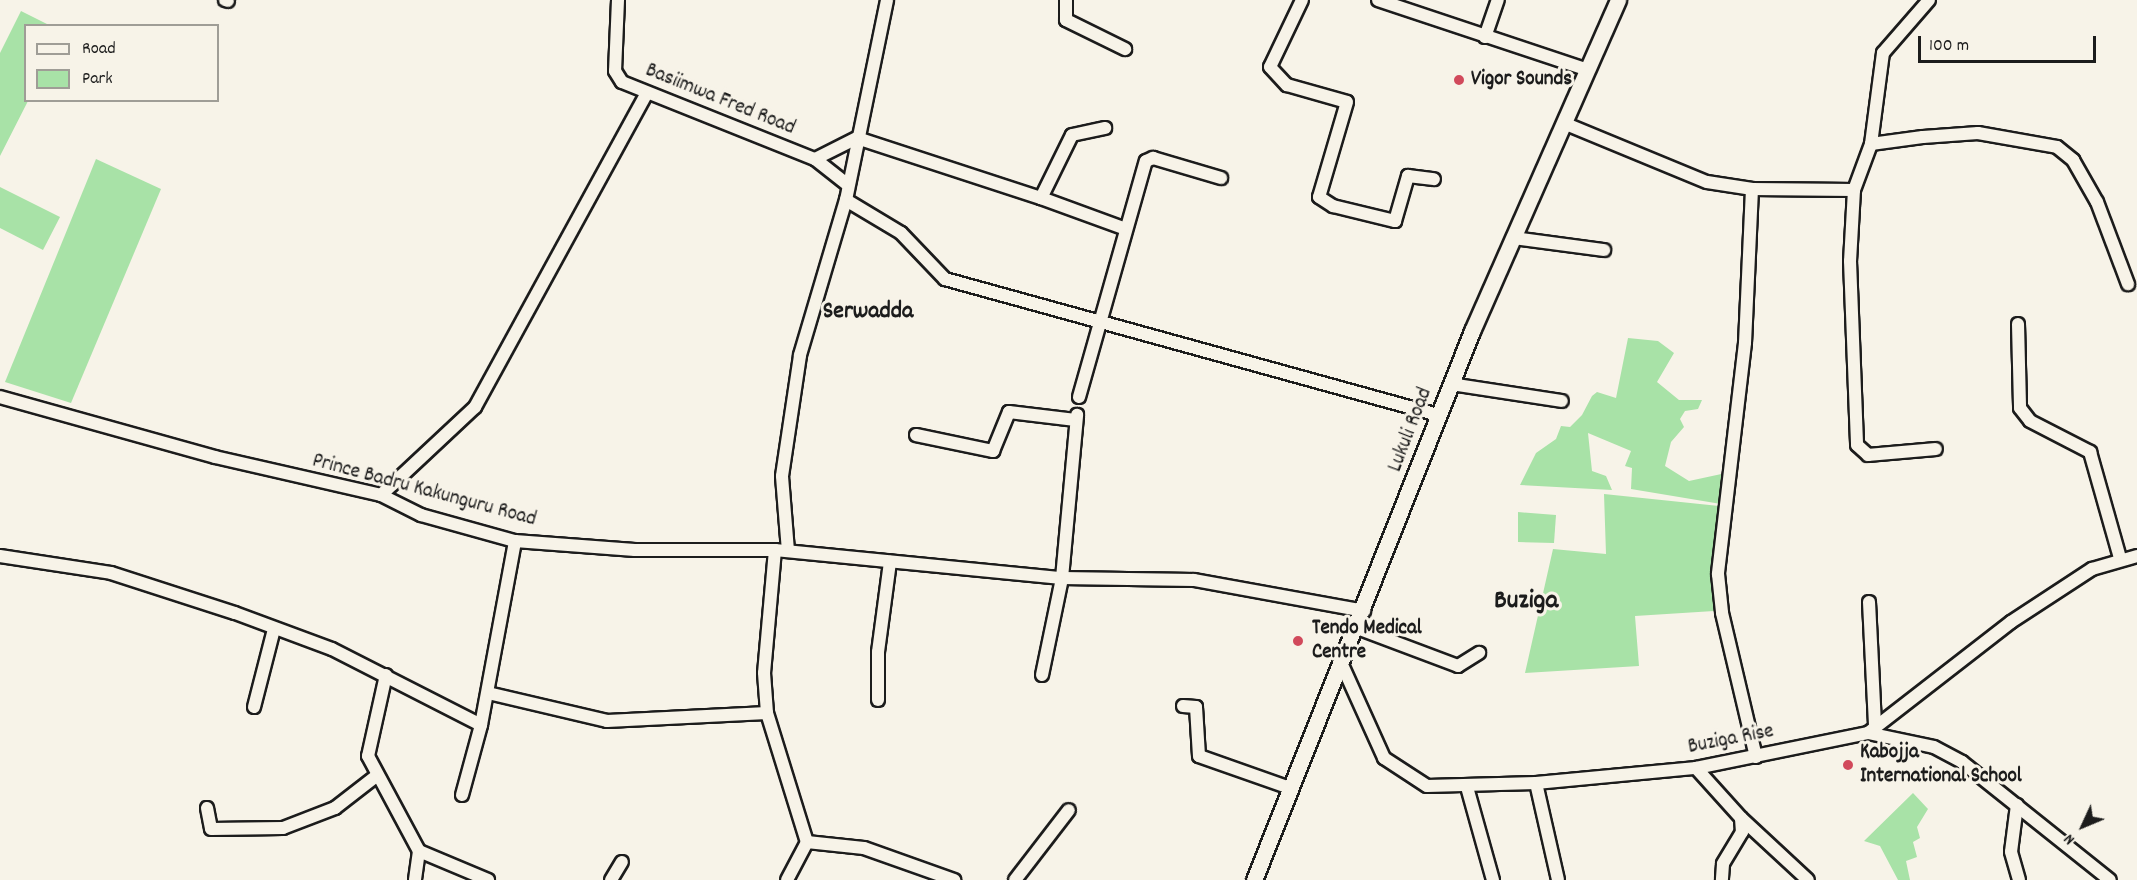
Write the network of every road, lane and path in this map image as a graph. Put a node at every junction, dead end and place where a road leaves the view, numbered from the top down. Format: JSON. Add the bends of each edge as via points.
{"nodes":[{"id":1,"x":618,"y":0,"type":"edge"},
{"id":2,"x":887,"y":0,"type":"edge"},
{"id":3,"x":1066,"y":0,"type":"edge"},
{"id":4,"x":1302,"y":0,"type":"edge"},
{"id":5,"x":1378,"y":0,"type":"edge"},
{"id":6,"x":1498,"y":0,"type":"edge"},
{"id":7,"x":1618,"y":0,"type":"edge"},
{"id":8,"x":1929,"y":0,"type":"edge"},
{"id":9,"x":1485,"y":37,"type":"junction"},
{"id":10,"x":1125,"y":49,"type":"dead end"},
{"id":11,"x":1589,"y":70,"type":"junction"},
{"id":12,"x":645,"y":95,"type":"junction"},
{"id":13,"x":1566,"y":124,"type":"junction"},
{"id":14,"x":1105,"y":128,"type":"dead end"},
{"id":15,"x":857,"y":138,"type":"junction"},
{"id":16,"x":1871,"y":144,"type":"junction"},
{"id":17,"x":815,"y":159,"type":"junction"},
{"id":18,"x":1221,"y":178,"type":"dead end"},
{"id":19,"x":1434,"y":179,"type":"dead end"},
{"id":20,"x":848,"y":185,"type":"junction"},
{"id":21,"x":1752,"y":189,"type":"junction"},
{"id":22,"x":1854,"y":190,"type":"junction"},
{"id":23,"x":1041,"y":198,"type":"junction"},
{"id":24,"x":846,"y":200,"type":"junction"},
{"id":25,"x":1126,"y":229,"type":"junction"},
{"id":26,"x":1514,"y":238,"type":"junction"},
{"id":27,"x":1604,"y":250,"type":"dead end"},
{"id":28,"x":2128,"y":284,"type":"dead end"},
{"id":29,"x":1100,"y":321,"type":"junction"},
{"id":30,"x":2018,"y":324,"type":"dead end"},
{"id":31,"x":1451,"y":384,"type":"junction"},
{"id":32,"x":0,"y":397,"type":"edge"},
{"id":33,"x":1079,"y":397,"type":"dead end"},
{"id":34,"x":1562,"y":402,"type":"dead end"},
{"id":35,"x":1438,"y":415,"type":"junction"},
{"id":36,"x":916,"y":435,"type":"dead end"},
{"id":37,"x":1936,"y":449,"type":"dead end"},
{"id":38,"x":381,"y":495,"type":"junction"},
{"id":39,"x":515,"y":541,"type":"junction"},
{"id":40,"x":775,"y":550,"type":"junction"},
{"id":41,"x":788,"y":551,"type":"junction"},
{"id":42,"x":0,"y":556,"type":"edge"},
{"id":43,"x":2137,"y":556,"type":"edge"},
{"id":44,"x":2120,"y":558,"type":"junction"},
{"id":45,"x":891,"y":562,"type":"junction"},
{"id":46,"x":1062,"y":578,"type":"junction"},
{"id":47,"x":1869,"y":602,"type":"dead end"},
{"id":48,"x":1364,"y":612,"type":"junction"},
{"id":49,"x":1357,"y":628,"type":"junction"},
{"id":50,"x":274,"y":629,"type":"junction"},
{"id":51,"x":1479,"y":652,"type":"dead end"},
{"id":52,"x":1343,"y":667,"type":"junction"},
{"id":53,"x":386,"y":675,"type":"junction"},
{"id":54,"x":1042,"y":675,"type":"dead end"},
{"id":55,"x":488,"y":693,"type":"junction"},
{"id":56,"x":878,"y":700,"type":"dead end"},
{"id":57,"x":1183,"y":706,"type":"dead end"},
{"id":58,"x":254,"y":707,"type":"dead end"},
{"id":59,"x":767,"y":713,"type":"junction"},
{"id":60,"x":482,"y":724,"type":"junction"},
{"id":61,"x":1871,"y":730,"type":"junction"},
{"id":62,"x":1756,"y":757,"type":"junction"},
{"id":63,"x":1696,"y":768,"type":"junction"},
{"id":64,"x":375,"y":777,"type":"junction"},
{"id":65,"x":1536,"y":783,"type":"junction"},
{"id":66,"x":1467,"y":787,"type":"junction"},
{"id":67,"x":1290,"y":788,"type":"junction"},
{"id":68,"x":462,"y":795,"type":"dead end"},
{"id":69,"x":2017,"y":805,"type":"junction"},
{"id":70,"x":207,"y":808,"type":"dead end"},
{"id":71,"x":1069,"y":810,"type":"dead end"},
{"id":72,"x":1741,"y":818,"type":"junction"},
{"id":73,"x":807,"y":842,"type":"junction"},
{"id":74,"x":419,"y":851,"type":"junction"},
{"id":75,"x":622,"y":862,"type":"dead end"},
{"id":76,"x":415,"y":880,"type":"edge"},
{"id":77,"x":488,"y":880,"type":"edge"},
{"id":78,"x":611,"y":880,"type":"edge"},
{"id":79,"x":786,"y":880,"type":"edge"},
{"id":80,"x":954,"y":880,"type":"edge"},
{"id":81,"x":1015,"y":880,"type":"edge"},
{"id":82,"x":1254,"y":880,"type":"edge"},
{"id":83,"x":1493,"y":880,"type":"edge"},
{"id":84,"x":1558,"y":880,"type":"edge"},
{"id":85,"x":1722,"y":880,"type":"edge"},
{"id":86,"x":1808,"y":880,"type":"edge"},
{"id":87,"x":2019,"y":880,"type":"edge"},
{"id":88,"x":2110,"y":880,"type":"edge"}],
"edges":[{"from":1,"to":12,"type":"street","name":"Basiimwa Fred Road","via":[[615,71],[622,82]]},
{"from":2,"to":15,"type":"street"},
{"from":3,"to":10,"type":"street","via":[[1066,20]]},
{"from":4,"to":19,"type":"street","via":[[1270,67],[1287,85],[1347,102],[1319,197],[1333,206],[1395,221],[1408,176]]},
{"from":5,"to":9,"type":"street"},
{"from":6,"to":9,"type":"street"},
{"from":7,"to":11,"type":"street","name":"Lukuli Road"},
{"from":8,"to":16,"type":"street","via":[[1883,53]]},
{"from":9,"to":11,"type":"street"},
{"from":11,"to":13,"type":"street","name":"Lukuli Road"},
{"from":12,"to":17,"type":"street","name":"Basiimwa Fred Road"},
{"from":12,"to":38,"type":"street","via":[[475,407]]},
{"from":13,"to":21,"type":"street","via":[[1707,182]]},
{"from":13,"to":26,"type":"street","name":"Lukuli Road"},
{"from":14,"to":23,"type":"street","via":[[1072,135]]},
{"from":15,"to":17,"type":"street","name":"Basiimwa Fred Road"},
{"from":15,"to":20,"type":"street"},
{"from":15,"to":23,"type":"street"},
{"from":16,"to":22,"type":"street"},
{"from":16,"to":28,"type":"street","via":[[1978,134],[2062,150],[2097,202]]},
{"from":17,"to":20,"type":"street","name":"Basiimwa Fred Road"},
{"from":18,"to":25,"type":"street","via":[[1151,158]]},
{"from":20,"to":24,"type":"street"},
{"from":21,"to":22,"type":"street"},
{"from":21,"to":62,"type":"street","via":[[1745,343],[1718,585]]},
{"from":22,"to":37,"type":"street","via":[[1851,293],[1857,445],[1868,455]]},
{"from":23,"to":25,"type":"street"},
{"from":24,"to":29,"type":"street","via":[[901,233],[945,279]]},
{"from":24,"to":41,"type":"street","via":[[800,355],[786,438],[782,476]]},
{"from":25,"to":29,"type":"street"},
{"from":26,"to":27,"type":"street"},
{"from":26,"to":31,"type":"street","name":"Lukuli Road"},
{"from":29,"to":33,"type":"street"},
{"from":29,"to":35,"type":"street"},
{"from":30,"to":44,"type":"street","via":[[2020,408],[2030,422],[2090,452]]},
{"from":31,"to":34,"type":"street"},
{"from":31,"to":35,"type":"street","name":"Lukuli Road"},
{"from":32,"to":38,"type":"street","name":"Prince Badru Kakunguru Road","via":[[215,457]]},
{"from":35,"to":48,"type":"street","name":"Lukuli Road"},
{"from":36,"to":46,"type":"street","via":[[993,451],[1009,412],[1077,418]]},
{"from":38,"to":39,"type":"street","name":"Prince Badru Kakunguru Road","via":[[421,515]]},
{"from":39,"to":40,"type":"street","name":"Prince Badru Kakunguru Road","via":[[635,550]]},
{"from":39,"to":55,"type":"street"},
{"from":40,"to":41,"type":"street","name":"Prince Badru Kakunguru Road"},
{"from":40,"to":59,"type":"street","via":[[764,673]]},
{"from":41,"to":45,"type":"street","name":"Prince Badru Kakunguru Road"},
{"from":42,"to":50,"type":"street","via":[[111,573]]},
{"from":43,"to":44,"type":"street","name":"Buziga Rise"},
{"from":44,"to":61,"type":"street","name":"Buziga Rise","via":[[2092,569],[2012,622]]},
{"from":45,"to":46,"type":"street","name":"Prince Badru Kakunguru Road"},
{"from":45,"to":56,"type":"street","via":[[878,652]]},
{"from":46,"to":48,"type":"street","name":"Prince Badru Kakunguru Road","via":[[1194,580]]},
{"from":46,"to":54,"type":"street"},
{"from":47,"to":61,"type":"street"},
{"from":48,"to":49,"type":"street","name":"Lukuli Road"},
{"from":49,"to":51,"type":"street","via":[[1458,666]]},
{"from":49,"to":52,"type":"street","name":"Lukuli Road"},
{"from":50,"to":53,"type":"street"},
{"from":50,"to":58,"type":"street"},
{"from":52,"to":66,"type":"street","name":"Buziga Rise","via":[[1384,758],[1395,770],[1426,786]]},
{"from":52,"to":67,"type":"street","name":"Lukuli Road"},
{"from":53,"to":60,"type":"street"},
{"from":53,"to":64,"type":"street","via":[[368,756]]},
{"from":55,"to":59,"type":"street","via":[[607,721]]},
{"from":55,"to":60,"type":"street"},
{"from":57,"to":67,"type":"street","via":[[1196,707],[1199,756]]},
{"from":59,"to":73,"type":"street"},
{"from":60,"to":68,"type":"street"},
{"from":61,"to":62,"type":"street","name":"Buziga Rise"},
{"from":61,"to":69,"type":"street","via":[[1934,747]]},
{"from":62,"to":63,"type":"street","name":"Buziga Rise"},
{"from":63,"to":65,"type":"street","name":"Buziga Rise"},
{"from":63,"to":72,"type":"street"},
{"from":64,"to":70,"type":"street","via":[[335,808],[283,828],[211,829]]},
{"from":64,"to":74,"type":"street"},
{"from":65,"to":66,"type":"street","name":"Buziga Rise"},
{"from":65,"to":84,"type":"street"},
{"from":66,"to":83,"type":"street"},
{"from":67,"to":82,"type":"street","name":"Lukuli Road"},
{"from":69,"to":87,"type":"street","via":[[2012,852]]},
{"from":69,"to":88,"type":"street"},
{"from":71,"to":81,"type":"street"},
{"from":72,"to":85,"type":"street","via":[[1743,832],[1723,864]]},
{"from":72,"to":86,"type":"street"},
{"from":73,"to":79,"type":"street"},
{"from":73,"to":80,"type":"street","via":[[864,849]]},
{"from":74,"to":76,"type":"street"},
{"from":74,"to":77,"type":"street"},
{"from":75,"to":78,"type":"street"}]}
